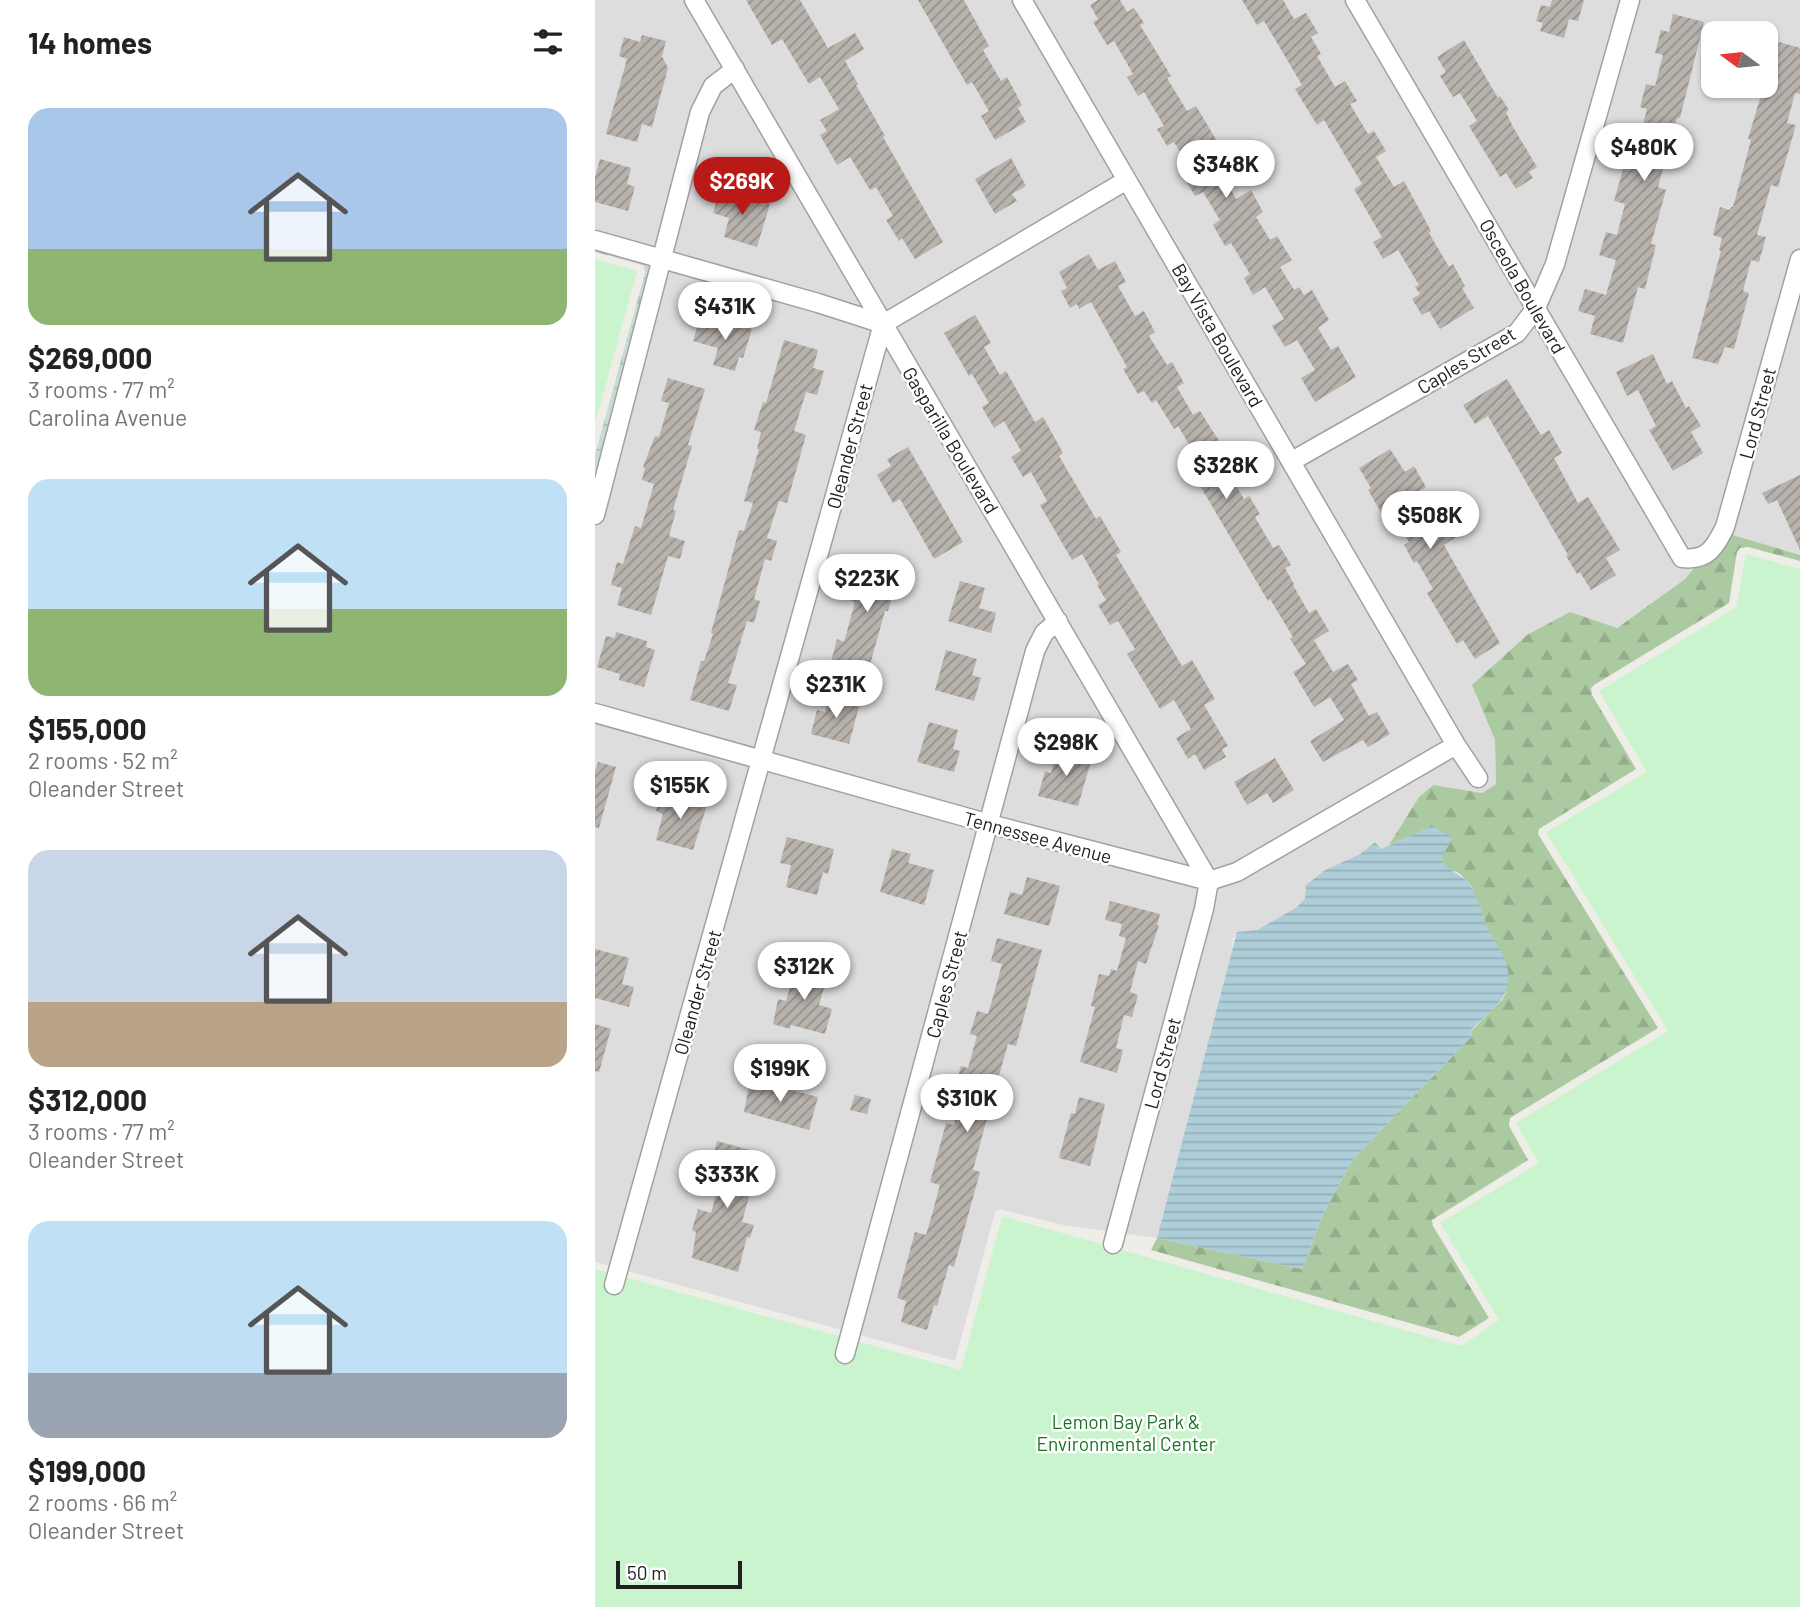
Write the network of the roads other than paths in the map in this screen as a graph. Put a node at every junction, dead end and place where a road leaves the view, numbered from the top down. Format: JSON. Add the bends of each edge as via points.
{"nodes":[{"id":1,"x":694,"y":0,"type":"edge"},
{"id":2,"x":1022,"y":0,"type":"edge"},
{"id":3,"x":1355,"y":0,"type":"edge"},
{"id":4,"x":1630,"y":0,"type":"edge"},
{"id":5,"x":735,"y":69,"type":"junction"},
{"id":6,"x":1126,"y":180,"type":"junction"},
{"id":7,"x":595,"y":240,"type":"edge"},
{"id":8,"x":662,"y":259,"type":"junction"},
{"id":9,"x":1800,"y":259,"type":"edge"},
{"id":10,"x":1536,"y":308,"type":"junction"},
{"id":11,"x":883,"y":324,"type":"junction"},
{"id":12,"x":1292,"y":461,"type":"junction"},
{"id":13,"x":595,"y":515,"type":"edge"},
{"id":14,"x":1699,"y":558,"type":"joint"},
{"id":15,"x":1058,"y":621,"type":"junction"},
{"id":16,"x":595,"y":713,"type":"edge"},
{"id":17,"x":1456,"y":745,"type":"junction"},
{"id":18,"x":762,"y":761,"type":"junction"},
{"id":19,"x":1478,"y":778,"type":"dead end"},
{"id":20,"x":990,"y":824,"type":"junction"},
{"id":21,"x":1209,"y":881,"type":"junction"},
{"id":22,"x":1113,"y":1244,"type":"dead end"},
{"id":23,"x":614,"y":1286,"type":"dead end"},
{"id":24,"x":845,"y":1354,"type":"dead end"}],
"edges":[{"from":1,"to":5,"type":"street","name":"Gasparilla Boulevard"},
{"from":2,"to":6,"type":"street","name":"Bay Vista Boulevard"},
{"from":3,"to":10,"type":"street","name":"Osceola Boulevard"},
{"from":4,"to":10,"type":"street","name":"Caples Street","via":[[1555,264]]},
{"from":5,"to":8,"type":"street","via":[[713,86],[700,112]]},
{"from":5,"to":11,"type":"street","name":"Gasparilla Boulevard"},
{"from":6,"to":11,"type":"street"},
{"from":6,"to":12,"type":"street","name":"Bay Vista Boulevard"},
{"from":7,"to":8,"type":"street"},
{"from":8,"to":11,"type":"street"},
{"from":8,"to":13,"type":"street"},
{"from":9,"to":14,"type":"street","name":"Lord Street","via":[[1725,527],[1711,550]]},
{"from":10,"to":12,"type":"street","name":"Caples Street","via":[[1517,333]]},
{"from":10,"to":14,"type":"street","name":"Osceola Boulevard","via":[[1682,558]]},
{"from":11,"to":15,"type":"street","name":"Gasparilla Boulevard"},
{"from":11,"to":18,"type":"street","name":"Oleander Street"},
{"from":12,"to":17,"type":"street","name":"Bay Vista Boulevard"},
{"from":15,"to":20,"type":"street","name":"Caples Street","via":[[1044,633],[1035,651]]},
{"from":15,"to":21,"type":"street","name":"Gasparilla Boulevard"},
{"from":16,"to":18,"type":"street","name":"Tennessee Avenue"},
{"from":17,"to":19,"type":"street","name":"Bay Vista Boulevard"},
{"from":17,"to":21,"type":"street","via":[[1237,872]]},
{"from":18,"to":20,"type":"street","name":"Tennessee Avenue"},
{"from":18,"to":23,"type":"street","name":"Oleander Street"},
{"from":20,"to":21,"type":"street","name":"Tennessee Avenue"},
{"from":20,"to":24,"type":"street","name":"Caples Street"},
{"from":21,"to":22,"type":"street","name":"Lord Street"}]}
